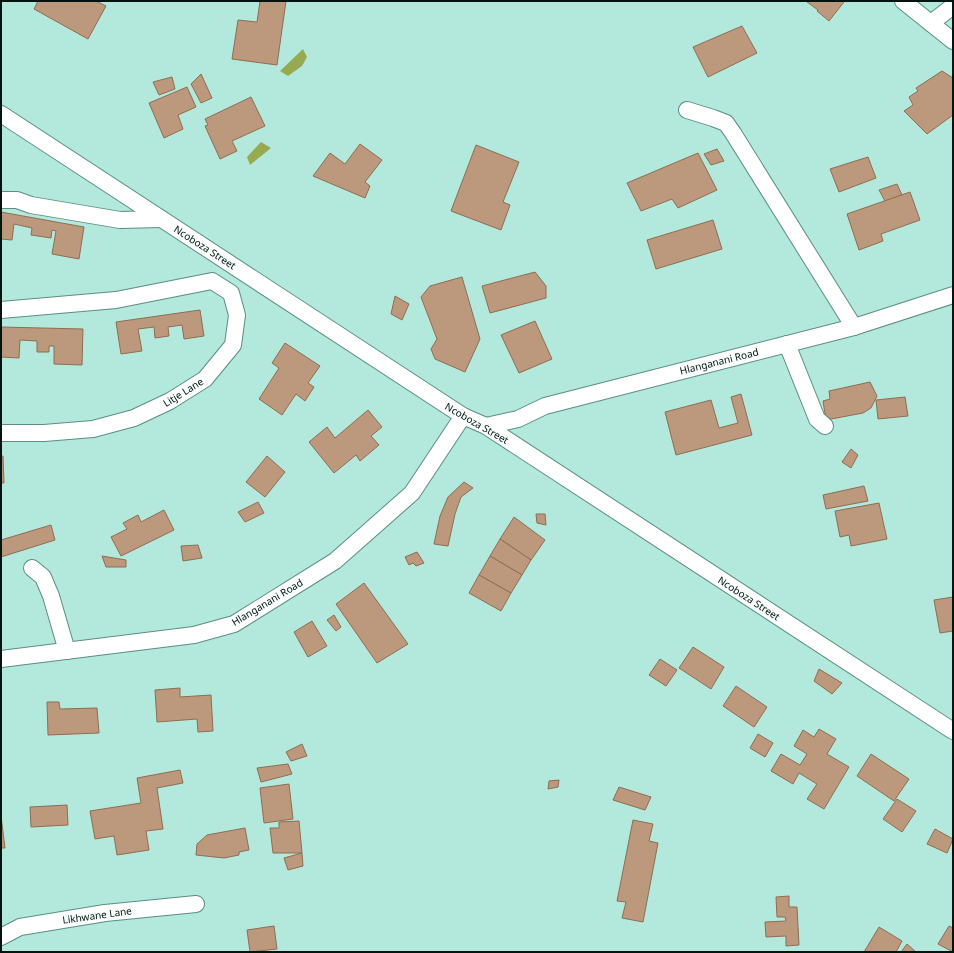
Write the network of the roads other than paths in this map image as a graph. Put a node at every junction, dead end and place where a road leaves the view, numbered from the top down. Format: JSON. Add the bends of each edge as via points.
{"nodes":[{"id":1,"x":904,"y":1,"type":"edge"},
{"id":2,"x":953,"y":6,"type":"edge"},
{"id":3,"x":931,"y":23,"type":"junction"},
{"id":4,"x":953,"y":41,"type":"edge"},
{"id":5,"x":687,"y":110,"type":"dead end"},
{"id":6,"x":1,"y":114,"type":"edge"},
{"id":7,"x":1,"y":200,"type":"edge"},
{"id":8,"x":161,"y":218,"type":"junction"},
{"id":9,"x":953,"y":295,"type":"edge"},
{"id":10,"x":1,"y":310,"type":"edge"},
{"id":11,"x":854,"y":327,"type":"junction"},
{"id":12,"x":787,"y":344,"type":"junction"},
{"id":13,"x":463,"y":416,"type":"junction"},
{"id":14,"x":486,"y":426,"type":"junction"},
{"id":15,"x":825,"y":426,"type":"dead end"},
{"id":16,"x":1,"y":433,"type":"edge"},
{"id":17,"x":32,"y":568,"type":"dead end"},
{"id":18,"x":67,"y":651,"type":"junction"},
{"id":19,"x":1,"y":659,"type":"edge"},
{"id":20,"x":953,"y":730,"type":"edge"},
{"id":21,"x":196,"y":904,"type":"dead end"},
{"id":22,"x":1,"y":937,"type":"edge"}],
"edges":[{"from":1,"to":3,"type":"street"},
{"from":2,"to":3,"type":"street"},
{"from":3,"to":4,"type":"street"},
{"from":5,"to":11,"type":"street","via":[[726,123]]},
{"from":6,"to":8,"type":"street","name":"Ncoboza Street"},
{"from":7,"to":8,"type":"street","via":[[17,200],[31,205],[120,220]]},
{"from":8,"to":13,"type":"street","name":"Ncoboza Street"},
{"from":9,"to":11,"type":"street","name":"Hlanganani Road"},
{"from":10,"to":16,"type":"street","name":"Litje Lane","via":[[116,300],[212,281],[232,293],[237,315],[233,345],[205,379],[170,401],[134,418],[93,429]]},
{"from":11,"to":12,"type":"street","name":"Hlanganani Road"},
{"from":12,"to":14,"type":"street","name":"Hlanganani Road","via":[[545,406],[518,419]]},
{"from":12,"to":15,"type":"street","via":[[817,419]]},
{"from":13,"to":14,"type":"street","name":"Ncoboza Street"},
{"from":13,"to":18,"type":"street","name":"Hlanganani Road","via":[[412,493],[335,561],[234,624],[194,635]]},
{"from":14,"to":20,"type":"street","name":"Ncoboza Street"},
{"from":17,"to":18,"type":"street","via":[[43,577]]},
{"from":18,"to":19,"type":"street","name":"Hlanganani Road"},
{"from":21,"to":22,"type":"street","name":"Likhwane Lane","via":[[105,913],[20,927]]}]}
